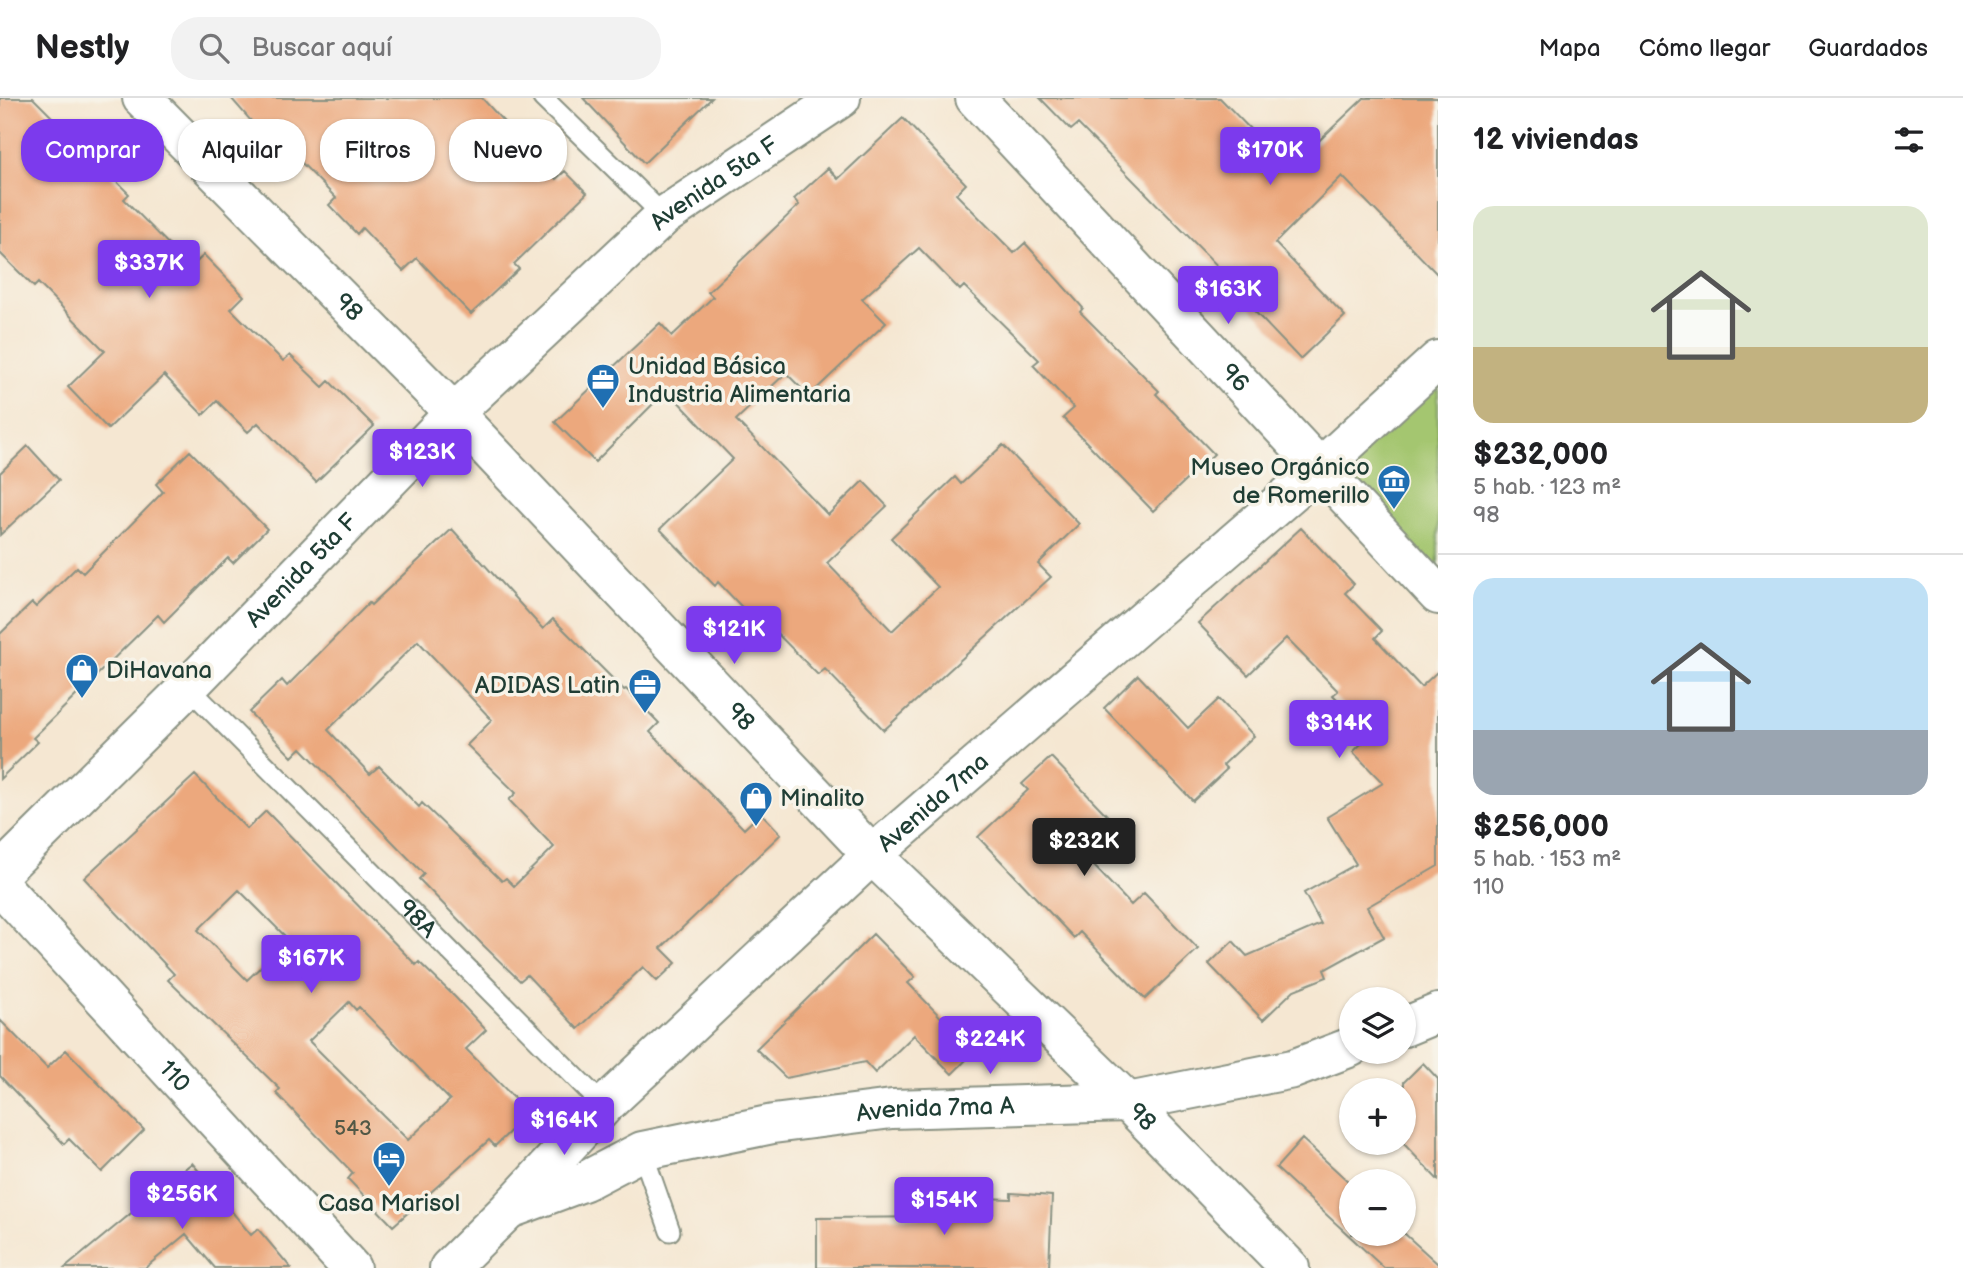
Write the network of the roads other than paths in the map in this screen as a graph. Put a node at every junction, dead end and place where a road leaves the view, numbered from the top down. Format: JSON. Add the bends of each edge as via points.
{"nodes":[{"id":1,"x":142,"y":98,"type":"edge"},
{"id":2,"x":543,"y":98,"type":"edge"},
{"id":3,"x":841,"y":98,"type":"edge"},
{"id":4,"x":975,"y":98,"type":"edge"},
{"id":5,"x":664,"y":216,"type":"junction"},
{"id":6,"x":1438,"y":360,"type":"edge"},
{"id":7,"x":454,"y":413,"type":"junction"},
{"id":8,"x":1320,"y":468,"type":"junction"},
{"id":9,"x":1438,"y":595,"type":"edge"},
{"id":10,"x":188,"y":687,"type":"junction"},
{"id":11,"x":872,"y":855,"type":"junction"},
{"id":12,"x":0,"y":873,"type":"edge"},
{"id":13,"x":0,"y":885,"type":"edge"},
{"id":14,"x":1438,"y":1013,"type":"edge"},
{"id":15,"x":1416,"y":1022,"type":"edge"},
{"id":16,"x":1339,"y":1052,"type":"edge"},
{"id":17,"x":1128,"y":1102,"type":"junction"},
{"id":18,"x":604,"y":1106,"type":"junction"},
{"id":19,"x":642,"y":1151,"type":"junction"},
{"id":20,"x":508,"y":1210,"type":"junction"},
{"id":21,"x":670,"y":1231,"type":"dead end"},
{"id":22,"x":351,"y":1268,"type":"edge"},
{"id":23,"x":449,"y":1268,"type":"edge"},
{"id":24,"x":1290,"y":1268,"type":"edge"}],
"edges":[{"from":1,"to":7,"type":"street","name":"98"},
{"from":2,"to":5,"type":"lane"},
{"from":3,"to":5,"type":"street","name":"Avenida 5ta F"},
{"from":4,"to":8,"type":"street","name":"96"},
{"from":5,"to":7,"type":"street","name":"Avenida 5ta F"},
{"from":6,"to":8,"type":"street","name":"Avenida 7ma"},
{"from":7,"to":10,"type":"street","name":"Avenida 5ta F"},
{"from":7,"to":11,"type":"street","name":"98"},
{"from":8,"to":9,"type":"street","name":"96"},
{"from":8,"to":11,"type":"street","name":"Avenida 7ma"},
{"from":10,"to":12,"type":"street","name":"Avenida 5ta F"},
{"from":10,"to":18,"type":"lane","name":"98A"},
{"from":11,"to":17,"type":"street","name":"98"},
{"from":11,"to":18,"type":"street","name":"Avenida 7ma"},
{"from":13,"to":22,"type":"street","name":"110"},
{"from":14,"to":15,"type":"street"},
{"from":16,"to":17,"type":"street","name":"Avenida 7ma A","via":[[1293,1069]]},
{"from":17,"to":19,"type":"street","name":"Avenida 7ma A","via":[[891,1109],[773,1124]]},
{"from":17,"to":24,"type":"street","name":"98"},
{"from":18,"to":19,"type":"street","name":"98A"},
{"from":18,"to":20,"type":"street","name":"Avenida 7ma"},
{"from":19,"to":20,"type":"street","name":"Avenida 7ma A","via":[[585,1181]]},
{"from":19,"to":21,"type":"lane"},
{"from":20,"to":23,"type":"street","name":"Avenida 7ma"}]}
